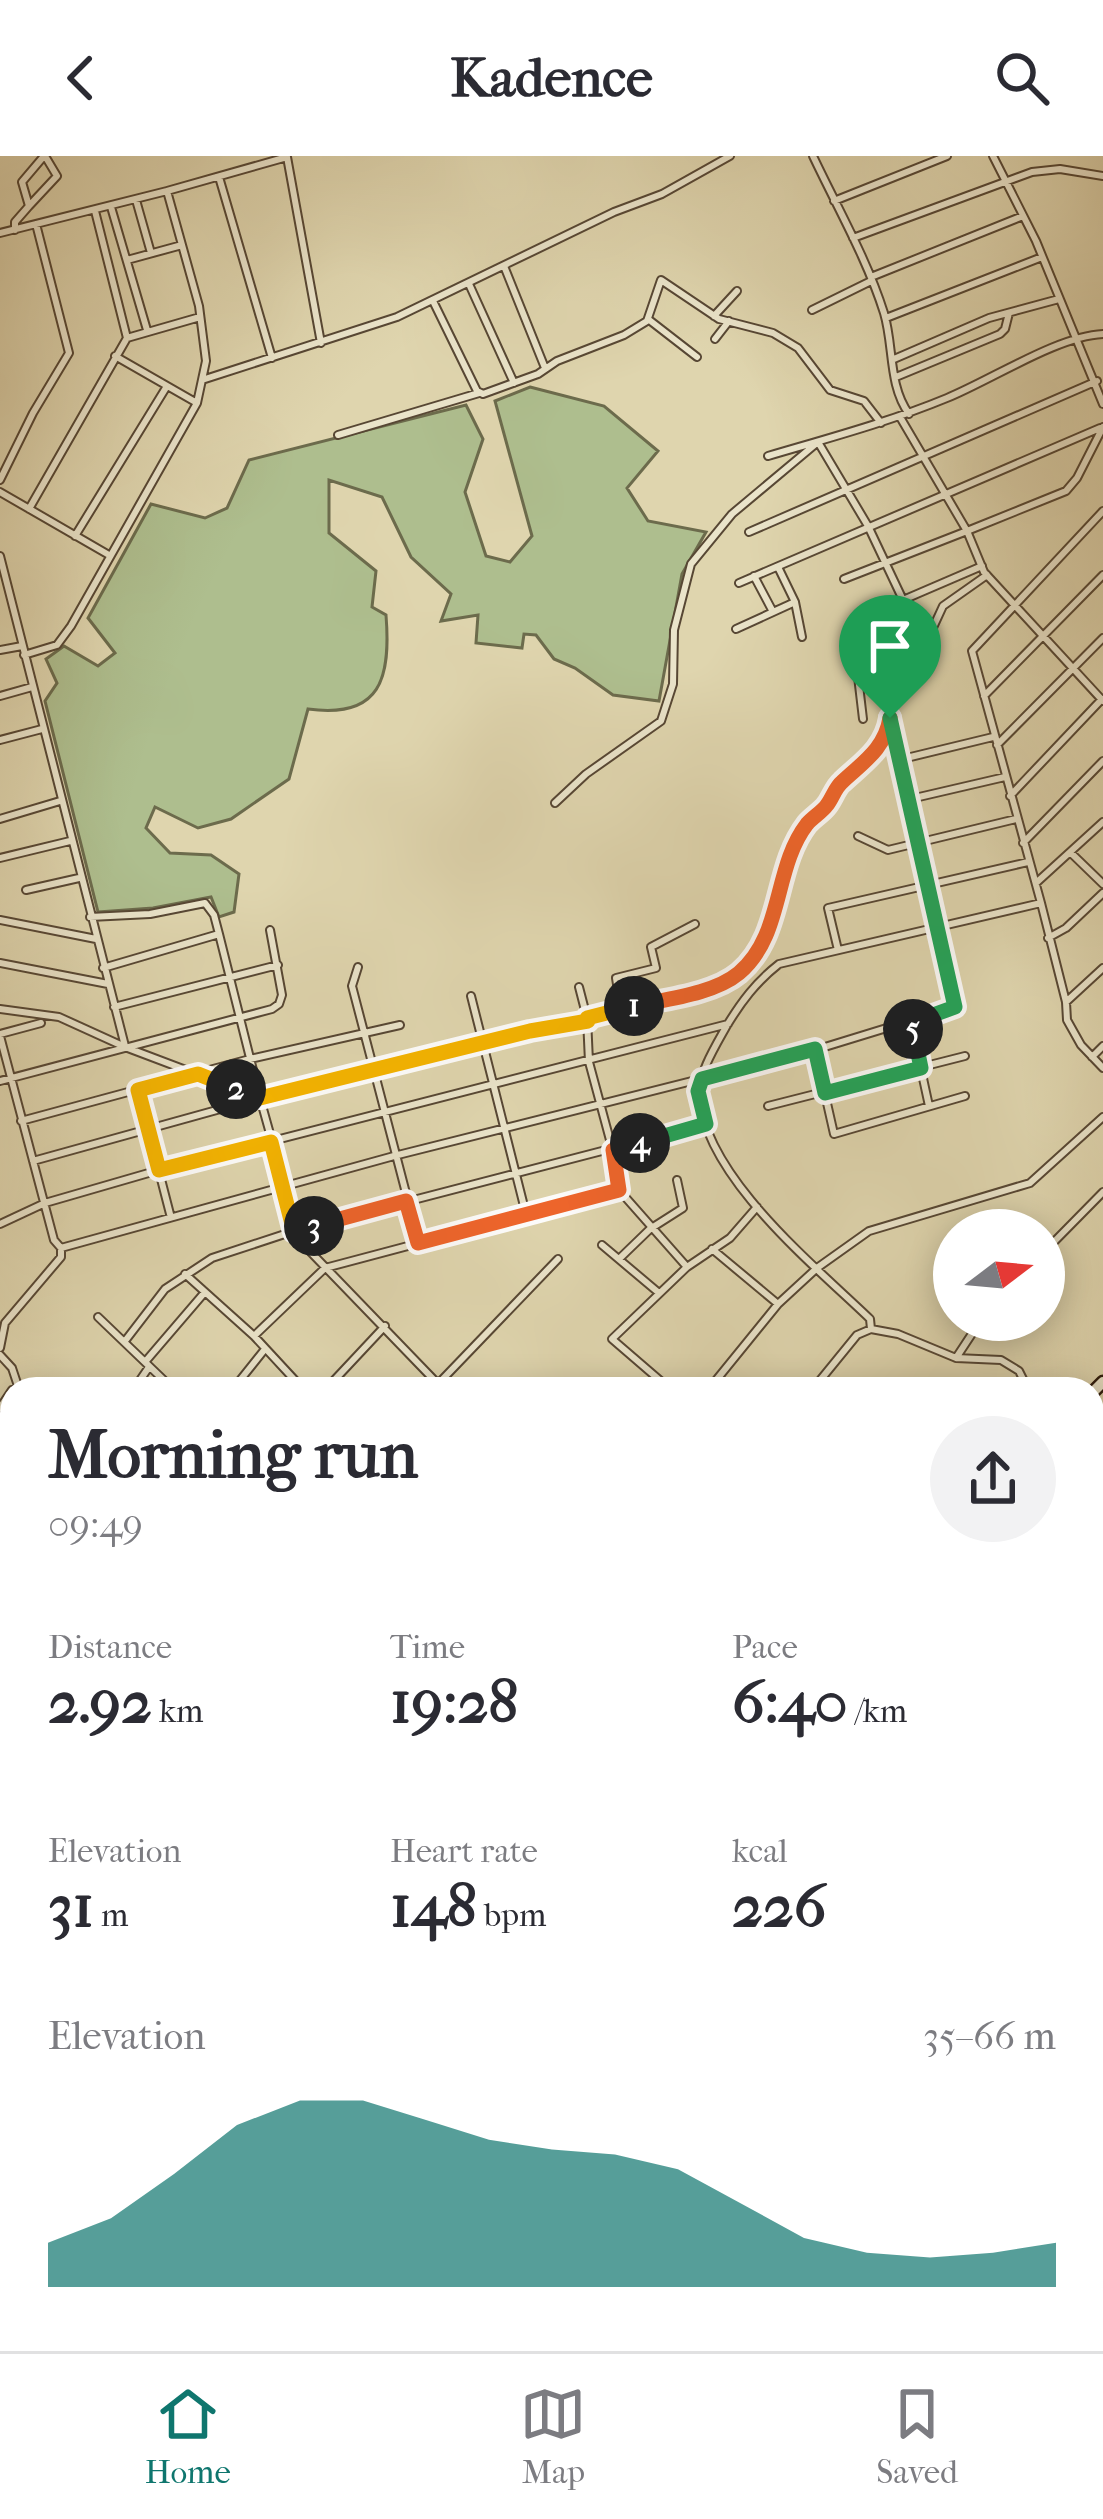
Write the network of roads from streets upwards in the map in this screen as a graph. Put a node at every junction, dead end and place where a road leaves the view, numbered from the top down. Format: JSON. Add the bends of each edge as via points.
{"nodes":[{"id":1,"x":44,"y":156,"type":"edge"},
{"id":2,"x":289,"y":156,"type":"edge"},
{"id":3,"x":730,"y":156,"type":"edge"},
{"id":4,"x":947,"y":156,"type":"edge"},
{"id":5,"x":993,"y":156,"type":"edge"},
{"id":6,"x":816,"y":157,"type":"edge"},
{"id":7,"x":1103,"y":176,"type":"edge"},
{"id":8,"x":219,"y":177,"type":"junction"},
{"id":9,"x":1005,"y":180,"type":"junction"},
{"id":10,"x":167,"y":191,"type":"junction"},
{"id":11,"x":136,"y":200,"type":"junction"},
{"id":12,"x":835,"y":201,"type":"junction"},
{"id":13,"x":29,"y":206,"type":"junction"},
{"id":14,"x":111,"y":207,"type":"junction"},
{"id":15,"x":95,"y":211,"type":"junction"},
{"id":16,"x":1023,"y":216,"type":"junction"},
{"id":17,"x":36,"y":224,"type":"junction"},
{"id":18,"x":15,"y":230,"type":"junction"},
{"id":19,"x":0,"y":233,"type":"edge"},
{"id":20,"x":853,"y":238,"type":"junction"},
{"id":21,"x":182,"y":245,"type":"junction"},
{"id":22,"x":151,"y":253,"type":"junction"},
{"id":23,"x":1042,"y":257,"type":"junction"},
{"id":24,"x":127,"y":260,"type":"junction"},
{"id":25,"x":504,"y":266,"type":"junction"},
{"id":26,"x":870,"y":279,"type":"junction"},
{"id":27,"x":469,"y":284,"type":"junction"},
{"id":28,"x":736,"y":291,"type":"dead end"},
{"id":29,"x":1059,"y":299,"type":"junction"},
{"id":30,"x":433,"y":301,"type":"junction"},
{"id":31,"x":812,"y":310,"type":"dead end"},
{"id":32,"x":1009,"y":313,"type":"junction"},
{"id":33,"x":714,"y":316,"type":"junction"},
{"id":34,"x":200,"y":317,"type":"junction"},
{"id":35,"x":886,"y":318,"type":"junction"},
{"id":36,"x":648,"y":319,"type":"junction"},
{"id":37,"x":729,"y":321,"type":"junction"},
{"id":38,"x":147,"y":331,"type":"junction"},
{"id":39,"x":1103,"y":334,"type":"edge"},
{"id":40,"x":1076,"y":337,"type":"junction"},
{"id":41,"x":128,"y":338,"type":"junction"},
{"id":42,"x":715,"y":339,"type":"dead end"},
{"id":43,"x":321,"y":343,"type":"junction"},
{"id":44,"x":115,"y":356,"type":"junction"},
{"id":45,"x":697,"y":357,"type":"dead end"},
{"id":46,"x":272,"y":358,"type":"junction"},
{"id":47,"x":892,"y":359,"type":"junction"},
{"id":48,"x":545,"y":368,"type":"junction"},
{"id":49,"x":896,"y":376,"type":"junction"},
{"id":50,"x":202,"y":380,"type":"junction"},
{"id":51,"x":1097,"y":381,"type":"junction"},
{"id":52,"x":514,"y":383,"type":"junction"},
{"id":53,"x":167,"y":386,"type":"junction"},
{"id":54,"x":479,"y":394,"type":"junction"},
{"id":55,"x":197,"y":403,"type":"junction"},
{"id":56,"x":1103,"y":404,"type":"edge"},
{"id":57,"x":904,"y":415,"type":"junction"},
{"id":58,"x":880,"y":423,"type":"junction"},
{"id":59,"x":338,"y":434,"type":"dead end"},
{"id":60,"x":818,"y":442,"type":"junction"},
{"id":61,"x":922,"y":455,"type":"junction"},
{"id":62,"x":768,"y":456,"type":"dead end"},
{"id":63,"x":0,"y":480,"type":"edge"},
{"id":64,"x":846,"y":489,"type":"junction"},
{"id":65,"x":0,"y":493,"type":"edge"},
{"id":66,"x":945,"y":494,"type":"junction"},
{"id":67,"x":29,"y":509,"type":"junction"},
{"id":68,"x":1103,"y":511,"type":"edge"},
{"id":69,"x":868,"y":526,"type":"junction"},
{"id":70,"x":967,"y":531,"type":"junction"},
{"id":71,"x":749,"y":532,"type":"dead end"},
{"id":72,"x":75,"y":536,"type":"junction"},
{"id":73,"x":0,"y":556,"type":"edge"},
{"id":74,"x":110,"y":556,"type":"junction"},
{"id":75,"x":887,"y":562,"type":"junction"},
{"id":76,"x":778,"y":566,"type":"junction"},
{"id":77,"x":984,"y":570,"type":"junction"},
{"id":78,"x":1103,"y":575,"type":"edge"},
{"id":79,"x":754,"y":576,"type":"junction"},
{"id":80,"x":844,"y":579,"type":"dead end"},
{"id":81,"x":739,"y":583,"type":"dead end"},
{"id":82,"x":794,"y":602,"type":"junction"},
{"id":83,"x":1013,"y":607,"type":"junction"},
{"id":84,"x":772,"y":610,"type":"junction"},
{"id":85,"x":877,"y":611,"type":"dead end"},
{"id":86,"x":736,"y":629,"type":"dead end"},
{"id":87,"x":881,"y":632,"type":"junction"},
{"id":88,"x":802,"y":637,"type":"dead end"},
{"id":89,"x":1043,"y":638,"type":"junction"},
{"id":90,"x":1103,"y":638,"type":"edge"},
{"id":91,"x":925,"y":645,"type":"dead end"},
{"id":92,"x":0,"y":650,"type":"edge"},
{"id":93,"x":23,"y":650,"type":"junction"},
{"id":94,"x":1073,"y":668,"type":"junction"},
{"id":95,"x":32,"y":687,"type":"junction"},
{"id":96,"x":0,"y":696,"type":"edge"},
{"id":97,"x":984,"y":696,"type":"junction"},
{"id":98,"x":1103,"y":699,"type":"edge"},
{"id":99,"x":863,"y":718,"type":"dead end"},
{"id":100,"x":890,"y":718,"type":"junction"},
{"id":101,"x":42,"y":729,"type":"junction"},
{"id":102,"x":0,"y":740,"type":"edge"},
{"id":103,"x":996,"y":741,"type":"junction"},
{"id":104,"x":898,"y":760,"type":"junction"},
{"id":105,"x":1103,"y":761,"type":"edge"},
{"id":106,"x":1005,"y":777,"type":"junction"},
{"id":107,"x":1010,"y":796,"type":"junction"},
{"id":108,"x":906,"y":800,"type":"junction"},
{"id":109,"x":60,"y":801,"type":"junction"},
{"id":110,"x":555,"y":803,"type":"dead end"},
{"id":111,"x":0,"y":819,"type":"edge"},
{"id":112,"x":1016,"y":819,"type":"junction"},
{"id":113,"x":1103,"y":822,"type":"edge"},
{"id":114,"x":858,"y":836,"type":"dead end"},
{"id":115,"x":70,"y":841,"type":"junction"},
{"id":116,"x":915,"y":843,"type":"junction"},
{"id":117,"x":1023,"y":843,"type":"junction"},
{"id":118,"x":1070,"y":852,"type":"junction"},
{"id":119,"x":0,"y":858,"type":"edge"},
{"id":120,"x":1028,"y":862,"type":"junction"},
{"id":121,"x":79,"y":878,"type":"junction"},
{"id":122,"x":1036,"y":883,"type":"junction"},
{"id":123,"x":926,"y":885,"type":"junction"},
{"id":124,"x":1103,"y":888,"type":"edge"},
{"id":125,"x":26,"y":890,"type":"dead end"},
{"id":126,"x":1041,"y":904,"type":"junction"},
{"id":127,"x":90,"y":917,"type":"junction"},
{"id":128,"x":0,"y":920,"type":"edge"},
{"id":129,"x":695,"y":924,"type":"dead end"},
{"id":130,"x":938,"y":928,"type":"junction"},
{"id":131,"x":270,"y":930,"type":"dead end"},
{"id":132,"x":219,"y":934,"type":"junction"},
{"id":133,"x":1048,"y":938,"type":"junction"},
{"id":134,"x":96,"y":939,"type":"junction"},
{"id":135,"x":838,"y":951,"type":"junction"},
{"id":136,"x":0,"y":963,"type":"edge"},
{"id":137,"x":278,"y":965,"type":"junction"},
{"id":138,"x":358,"y":967,"type":"dead end"},
{"id":139,"x":103,"y":968,"type":"junction"},
{"id":140,"x":1103,"y":968,"type":"edge"},
{"id":141,"x":228,"y":978,"type":"junction"},
{"id":142,"x":108,"y":984,"type":"junction"},
{"id":143,"x":579,"y":987,"type":"dead end"},
{"id":144,"x":471,"y":996,"type":"dead end"},
{"id":145,"x":1066,"y":1002,"type":"junction"},
{"id":146,"x":114,"y":1006,"type":"junction"},
{"id":147,"x":0,"y":1009,"type":"edge"},
{"id":148,"x":621,"y":1010,"type":"junction"},
{"id":149,"x":239,"y":1018,"type":"junction"},
{"id":150,"x":587,"y":1019,"type":"junction"},
{"id":151,"x":41,"y":1023,"type":"dead end"},
{"id":152,"x":911,"y":1023,"type":"junction"},
{"id":153,"x":400,"y":1024,"type":"dead end"},
{"id":154,"x":728,"y":1024,"type":"junction"},
{"id":155,"x":363,"y":1032,"type":"junction"},
{"id":156,"x":0,"y":1035,"type":"edge"},
{"id":157,"x":482,"y":1045,"type":"junction"},
{"id":158,"x":1103,"y":1046,"type":"edge"},
{"id":159,"x":125,"y":1047,"type":"junction"},
{"id":160,"x":815,"y":1049,"type":"junction"},
{"id":161,"x":965,"y":1056,"type":"dead end"},
{"id":162,"x":1092,"y":1057,"type":"junction"},
{"id":163,"x":250,"y":1059,"type":"junction"},
{"id":164,"x":589,"y":1062,"type":"junction"},
{"id":165,"x":921,"y":1068,"type":"junction"},
{"id":166,"x":1103,"y":1068,"type":"edge"},
{"id":167,"x":372,"y":1071,"type":"junction"},
{"id":168,"x":198,"y":1074,"type":"junction"},
{"id":169,"x":10,"y":1079,"type":"junction"},
{"id":170,"x":702,"y":1079,"type":"junction"},
{"id":171,"x":0,"y":1081,"type":"edge"},
{"id":172,"x":492,"y":1083,"type":"junction"},
{"id":173,"x":138,"y":1090,"type":"junction"},
{"id":174,"x":825,"y":1093,"type":"junction"},
{"id":175,"x":964,"y":1096,"type":"dead end"},
{"id":176,"x":260,"y":1098,"type":"junction"},
{"id":177,"x":602,"y":1105,"type":"junction"},
{"id":178,"x":768,"y":1106,"type":"dead end"},
{"id":179,"x":929,"y":1106,"type":"junction"},
{"id":180,"x":383,"y":1113,"type":"junction"},
{"id":181,"x":1103,"y":1117,"type":"edge"},
{"id":182,"x":21,"y":1121,"type":"junction"},
{"id":183,"x":706,"y":1124,"type":"junction"},
{"id":184,"x":505,"y":1128,"type":"junction"},
{"id":185,"x":148,"y":1129,"type":"junction"},
{"id":186,"x":271,"y":1142,"type":"junction"},
{"id":187,"x":613,"y":1150,"type":"junction"},
{"id":188,"x":394,"y":1156,"type":"junction"},
{"id":189,"x":33,"y":1161,"type":"junction"},
{"id":190,"x":159,"y":1170,"type":"junction"},
{"id":191,"x":516,"y":1173,"type":"junction"},
{"id":192,"x":677,"y":1180,"type":"dead end"},
{"id":193,"x":283,"y":1187,"type":"junction"},
{"id":194,"x":619,"y":1190,"type":"junction"},
{"id":195,"x":1103,"y":1192,"type":"edge"},
{"id":196,"x":406,"y":1201,"type":"junction"},
{"id":197,"x":44,"y":1204,"type":"junction"},
{"id":198,"x":757,"y":1207,"type":"junction"},
{"id":199,"x":0,"y":1209,"type":"edge"},
{"id":200,"x":171,"y":1216,"type":"junction"},
{"id":201,"x":527,"y":1217,"type":"junction"},
{"id":202,"x":2,"y":1222,"type":"edge"},
{"id":203,"x":650,"y":1229,"type":"junction"},
{"id":204,"x":1065,"y":1231,"type":"edge"},
{"id":205,"x":294,"y":1232,"type":"junction"},
{"id":206,"x":418,"y":1243,"type":"junction"},
{"id":207,"x":602,"y":1245,"type":"dead end"},
{"id":208,"x":61,"y":1248,"type":"junction"},
{"id":209,"x":712,"y":1249,"type":"junction"},
{"id":210,"x":558,"y":1259,"type":"dead end"},
{"id":211,"x":619,"y":1259,"type":"junction"},
{"id":212,"x":687,"y":1267,"type":"junction"},
{"id":213,"x":325,"y":1268,"type":"junction"},
{"id":214,"x":817,"y":1268,"type":"junction"},
{"id":215,"x":185,"y":1274,"type":"junction"},
{"id":216,"x":205,"y":1292,"type":"junction"},
{"id":217,"x":659,"y":1293,"type":"junction"},
{"id":218,"x":778,"y":1304,"type":"junction"},
{"id":219,"x":98,"y":1317,"type":"dead end"},
{"id":220,"x":386,"y":1326,"type":"junction"},
{"id":221,"x":871,"y":1330,"type":"junction"},
{"id":222,"x":254,"y":1336,"type":"junction"},
{"id":223,"x":967,"y":1341,"type":"edge"},
{"id":224,"x":124,"y":1342,"type":"junction"},
{"id":225,"x":266,"y":1348,"type":"junction"},
{"id":226,"x":0,"y":1351,"type":"edge"},
{"id":227,"x":956,"y":1358,"type":"junction"},
{"id":228,"x":147,"y":1364,"type":"junction"},
{"id":229,"x":15,"y":1377,"type":"edge"},
{"id":230,"x":140,"y":1377,"type":"edge"},
{"id":231,"x":161,"y":1377,"type":"edge"},
{"id":232,"x":243,"y":1377,"type":"edge"},
{"id":233,"x":292,"y":1377,"type":"edge"},
{"id":234,"x":337,"y":1377,"type":"edge"},
{"id":235,"x":432,"y":1377,"type":"edge"},
{"id":236,"x":445,"y":1377,"type":"edge"},
{"id":237,"x":656,"y":1377,"type":"edge"},
{"id":238,"x":719,"y":1377,"type":"edge"},
{"id":239,"x":823,"y":1377,"type":"edge"},
{"id":240,"x":1022,"y":1377,"type":"edge"}],
"edges":[{"from":1,"to":13,"type":"street","via":[[22,182]]},
{"from":1,"to":13,"type":"street","via":[[57,176]]},
{"from":2,"to":8,"type":"street"},
{"from":2,"to":43,"type":"street"},
{"from":3,"to":25,"type":"street"},
{"from":4,"to":12,"type":"street"},
{"from":5,"to":9,"type":"street"},
{"from":6,"to":12,"type":"street"},
{"from":7,"to":9,"type":"street","via":[[1060,169]]},
{"from":8,"to":10,"type":"street"},
{"from":8,"to":46,"type":"street"},
{"from":9,"to":16,"type":"street"},
{"from":9,"to":20,"type":"street"},
{"from":10,"to":11,"type":"street"},
{"from":10,"to":21,"type":"street"},
{"from":11,"to":14,"type":"street"},
{"from":11,"to":22,"type":"street"},
{"from":12,"to":20,"type":"street"},
{"from":13,"to":18,"type":"street"},
{"from":14,"to":15,"type":"street"},
{"from":14,"to":24,"type":"street"},
{"from":15,"to":17,"type":"street"},
{"from":15,"to":41,"type":"street"},
{"from":16,"to":23,"type":"street"},
{"from":16,"to":26,"type":"street"},
{"from":17,"to":18,"type":"street"},
{"from":17,"to":63,"type":"street","via":[[69,353]]},
{"from":18,"to":19,"type":"street"},
{"from":20,"to":26,"type":"street"},
{"from":21,"to":22,"type":"street"},
{"from":21,"to":34,"type":"street"},
{"from":22,"to":24,"type":"street"},
{"from":23,"to":29,"type":"street"},
{"from":23,"to":35,"type":"street"},
{"from":24,"to":38,"type":"street"},
{"from":25,"to":27,"type":"street"},
{"from":25,"to":48,"type":"street"},
{"from":26,"to":31,"type":"street"},
{"from":26,"to":35,"type":"street"},
{"from":27,"to":30,"type":"street"},
{"from":27,"to":52,"type":"street"},
{"from":28,"to":33,"type":"street"},
{"from":29,"to":32,"type":"street"},
{"from":29,"to":40,"type":"street"},
{"from":30,"to":43,"type":"street"},
{"from":30,"to":54,"type":"street"},
{"from":32,"to":47,"type":"street"},
{"from":32,"to":49,"type":"street","via":[[1000,334]]},
{"from":33,"to":36,"type":"street","via":[[662,280]]},
{"from":33,"to":37,"type":"street"},
{"from":34,"to":38,"type":"street"},
{"from":34,"to":50,"type":"street"},
{"from":35,"to":47,"type":"street"},
{"from":36,"to":45,"type":"street"},
{"from":36,"to":48,"type":"street"},
{"from":37,"to":42,"type":"street"},
{"from":37,"to":58,"type":"street","via":[[798,348],[830,390],[864,401]]},
{"from":38,"to":41,"type":"street"},
{"from":39,"to":40,"type":"street"},
{"from":40,"to":51,"type":"street"},
{"from":40,"to":57,"type":"street"},
{"from":41,"to":44,"type":"street"},
{"from":43,"to":46,"type":"street"},
{"from":44,"to":53,"type":"street"},
{"from":44,"to":67,"type":"street"},
{"from":46,"to":50,"type":"street"},
{"from":47,"to":49,"type":"street"},
{"from":48,"to":52,"type":"street"},
{"from":49,"to":57,"type":"street"},
{"from":50,"to":55,"type":"street"},
{"from":51,"to":56,"type":"street"},
{"from":51,"to":61,"type":"street"},
{"from":52,"to":54,"type":"street"},
{"from":53,"to":55,"type":"street"},
{"from":53,"to":72,"type":"street"},
{"from":54,"to":59,"type":"street"},
{"from":55,"to":74,"type":"street"},
{"from":57,"to":58,"type":"street"},
{"from":57,"to":61,"type":"street"},
{"from":58,"to":60,"type":"street"},
{"from":60,"to":62,"type":"street"},
{"from":60,"to":64,"type":"street"},
{"from":60,"to":110,"type":"street","via":[[732,514],[691,564],[661,721]]},
{"from":61,"to":64,"type":"street"},
{"from":61,"to":66,"type":"street"},
{"from":64,"to":69,"type":"street"},
{"from":64,"to":71,"type":"street"},
{"from":65,"to":67,"type":"street"},
{"from":66,"to":69,"type":"street"},
{"from":66,"to":70,"type":"street"},
{"from":66,"to":70,"type":"street","via":[[1103,427],[1066,491]]},
{"from":67,"to":72,"type":"street"},
{"from":68,"to":83,"type":"street"},
{"from":69,"to":75,"type":"street"},
{"from":69,"to":76,"type":"street"},
{"from":70,"to":75,"type":"street"},
{"from":70,"to":77,"type":"street"},
{"from":72,"to":74,"type":"street"},
{"from":73,"to":93,"type":"street"},
{"from":74,"to":93,"type":"street","via":[[57,645]]},
{"from":75,"to":77,"type":"street","via":[[903,600]]},
{"from":75,"to":80,"type":"street"},
{"from":76,"to":79,"type":"street"},
{"from":76,"to":82,"type":"street"},
{"from":77,"to":83,"type":"street"},
{"from":77,"to":91,"type":"street","via":[[943,607]]},
{"from":78,"to":89,"type":"street"},
{"from":79,"to":81,"type":"street"},
{"from":79,"to":84,"type":"street"},
{"from":82,"to":84,"type":"street"},
{"from":82,"to":88,"type":"street"},
{"from":83,"to":89,"type":"street"},
{"from":83,"to":97,"type":"street","via":[[972,651]]},
{"from":84,"to":86,"type":"street"},
{"from":85,"to":87,"type":"street"},
{"from":87,"to":99,"type":"street","via":[[853,634]]},
{"from":87,"to":100,"type":"street"},
{"from":89,"to":94,"type":"street"},
{"from":89,"to":97,"type":"street"},
{"from":90,"to":94,"type":"street"},
{"from":92,"to":93,"type":"street"},
{"from":93,"to":95,"type":"street"},
{"from":94,"to":98,"type":"street"},
{"from":94,"to":103,"type":"street"},
{"from":95,"to":96,"type":"street"},
{"from":95,"to":101,"type":"street"},
{"from":97,"to":103,"type":"street"},
{"from":98,"to":107,"type":"street"},
{"from":100,"to":104,"type":"street"},
{"from":100,"to":148,"type":"street","via":[[864,766],[807,824],[766,935],[745,967],[714,985]]},
{"from":101,"to":102,"type":"street"},
{"from":101,"to":109,"type":"street"},
{"from":103,"to":104,"type":"street"},
{"from":103,"to":106,"type":"street"},
{"from":104,"to":108,"type":"street"},
{"from":105,"to":117,"type":"street"},
{"from":106,"to":107,"type":"street"},
{"from":106,"to":108,"type":"street"},
{"from":107,"to":112,"type":"street"},
{"from":108,"to":116,"type":"street"},
{"from":109,"to":111,"type":"street"},
{"from":109,"to":115,"type":"street"},
{"from":112,"to":116,"type":"street"},
{"from":112,"to":117,"type":"street"},
{"from":113,"to":118,"type":"street"},
{"from":114,"to":116,"type":"street","via":[[888,850]]},
{"from":115,"to":119,"type":"street"},
{"from":115,"to":121,"type":"street"},
{"from":116,"to":123,"type":"street"},
{"from":117,"to":120,"type":"street"},
{"from":118,"to":122,"type":"street"},
{"from":118,"to":124,"type":"street"},
{"from":120,"to":122,"type":"street"},
{"from":120,"to":123,"type":"street"},
{"from":121,"to":125,"type":"street"},
{"from":121,"to":127,"type":"street"},
{"from":122,"to":126,"type":"street"},
{"from":123,"to":130,"type":"street"},
{"from":123,"to":135,"type":"street","via":[[828,908]]},
{"from":124,"to":133,"type":"street"},
{"from":126,"to":130,"type":"street"},
{"from":126,"to":133,"type":"street"},
{"from":127,"to":132,"type":"street","via":[[205,903]]},
{"from":127,"to":134,"type":"street"},
{"from":128,"to":134,"type":"street"},
{"from":129,"to":148,"type":"street","via":[[651,947],[656,968],[616,978]]},
{"from":130,"to":135,"type":"street"},
{"from":130,"to":152,"type":"street","via":[[955,1007]]},
{"from":131,"to":137,"type":"street"},
{"from":132,"to":139,"type":"street"},
{"from":132,"to":141,"type":"street"},
{"from":133,"to":145,"type":"street"},
{"from":134,"to":139,"type":"street"},
{"from":135,"to":154,"type":"street","via":[[779,964]]},
{"from":136,"to":142,"type":"street"},
{"from":137,"to":141,"type":"street"},
{"from":137,"to":149,"type":"street","via":[[279,1004]]},
{"from":138,"to":155,"type":"street","via":[[352,986]]},
{"from":139,"to":142,"type":"street"},
{"from":140,"to":145,"type":"street"},
{"from":141,"to":146,"type":"street"},
{"from":141,"to":149,"type":"street"},
{"from":142,"to":146,"type":"street"},
{"from":143,"to":150,"type":"street"},
{"from":144,"to":157,"type":"street"},
{"from":145,"to":162,"type":"street","via":[[1072,1032]]},
{"from":146,"to":159,"type":"street"},
{"from":147,"to":159,"type":"street","via":[[59,1017]]},
{"from":148,"to":150,"type":"street"},
{"from":149,"to":159,"type":"street"},
{"from":149,"to":163,"type":"street"},
{"from":150,"to":157,"type":"street"},
{"from":150,"to":164,"type":"street"},
{"from":151,"to":156,"type":"street"},
{"from":152,"to":160,"type":"street"},
{"from":152,"to":165,"type":"street"},
{"from":153,"to":155,"type":"street"},
{"from":154,"to":164,"type":"street"},
{"from":154,"to":170,"type":"street"},
{"from":155,"to":163,"type":"street"},
{"from":155,"to":167,"type":"street"},
{"from":156,"to":169,"type":"street"},
{"from":157,"to":167,"type":"street"},
{"from":157,"to":172,"type":"street"},
{"from":158,"to":162,"type":"street"},
{"from":159,"to":168,"type":"street"},
{"from":159,"to":169,"type":"street"},
{"from":160,"to":170,"type":"street"},
{"from":160,"to":174,"type":"street"},
{"from":161,"to":165,"type":"street"},
{"from":162,"to":166,"type":"street"},
{"from":163,"to":168,"type":"street"},
{"from":163,"to":176,"type":"street"},
{"from":164,"to":172,"type":"street"},
{"from":164,"to":177,"type":"street"},
{"from":165,"to":174,"type":"street"},
{"from":165,"to":179,"type":"street"},
{"from":167,"to":176,"type":"street"},
{"from":167,"to":180,"type":"street"},
{"from":168,"to":173,"type":"street"},
{"from":168,"to":176,"type":"street"},
{"from":169,"to":171,"type":"street"},
{"from":169,"to":182,"type":"street"},
{"from":170,"to":177,"type":"street"},
{"from":170,"to":183,"type":"street"},
{"from":172,"to":180,"type":"street"},
{"from":172,"to":184,"type":"street"},
{"from":173,"to":182,"type":"street"},
{"from":173,"to":185,"type":"street"},
{"from":174,"to":178,"type":"street"},
{"from":174,"to":179,"type":"street","via":[[834,1134]]},
{"from":175,"to":179,"type":"street"},
{"from":176,"to":185,"type":"street"},
{"from":176,"to":186,"type":"street"},
{"from":177,"to":184,"type":"street"},
{"from":177,"to":187,"type":"street"},
{"from":180,"to":186,"type":"street"},
{"from":180,"to":188,"type":"street"},
{"from":181,"to":214,"type":"street","via":[[1030,1183],[869,1231]]},
{"from":182,"to":189,"type":"street"},
{"from":183,"to":187,"type":"street"},
{"from":183,"to":198,"type":"street"},
{"from":184,"to":188,"type":"street"},
{"from":184,"to":191,"type":"street"},
{"from":185,"to":189,"type":"street"},
{"from":185,"to":190,"type":"street"},
{"from":186,"to":190,"type":"street"},
{"from":186,"to":193,"type":"street"},
{"from":187,"to":191,"type":"street"},
{"from":187,"to":194,"type":"street"},
{"from":188,"to":193,"type":"street"},
{"from":188,"to":196,"type":"street"},
{"from":189,"to":197,"type":"street"},
{"from":190,"to":197,"type":"street"},
{"from":190,"to":200,"type":"street"},
{"from":191,"to":196,"type":"street"},
{"from":191,"to":201,"type":"street"},
{"from":192,"to":203,"type":"street","via":[[683,1208]]},
{"from":193,"to":200,"type":"street"},
{"from":193,"to":205,"type":"street"},
{"from":194,"to":201,"type":"street"},
{"from":194,"to":203,"type":"street"},
{"from":195,"to":204,"type":"street"},
{"from":196,"to":205,"type":"street"},
{"from":196,"to":206,"type":"street"},
{"from":197,"to":202,"type":"street"},
{"from":197,"to":208,"type":"street"},
{"from":198,"to":209,"type":"street"},
{"from":198,"to":214,"type":"street"},
{"from":199,"to":202,"type":"street"},
{"from":200,"to":208,"type":"street"},
{"from":201,"to":206,"type":"street"},
{"from":203,"to":211,"type":"street"},
{"from":203,"to":212,"type":"street"},
{"from":205,"to":213,"type":"street"},
{"from":205,"to":215,"type":"street"},
{"from":206,"to":213,"type":"street"},
{"from":207,"to":211,"type":"street"},
{"from":208,"to":226,"type":"street","via":[[5,1323]]},
{"from":209,"to":212,"type":"street"},
{"from":209,"to":218,"type":"street"},
{"from":210,"to":236,"type":"street"},
{"from":211,"to":217,"type":"street"},
{"from":212,"to":217,"type":"street"},
{"from":213,"to":220,"type":"street"},
{"from":213,"to":222,"type":"street"},
{"from":214,"to":218,"type":"street"},
{"from":214,"to":221,"type":"street","via":[[870,1319]]},
{"from":215,"to":216,"type":"street"},
{"from":215,"to":224,"type":"street"},
{"from":216,"to":222,"type":"street"},
{"from":216,"to":228,"type":"street"},
{"from":217,"to":237,"type":"street","via":[[612,1339]]},
{"from":218,"to":238,"type":"street"},
{"from":219,"to":224,"type":"street"},
{"from":220,"to":234,"type":"street"},
{"from":220,"to":235,"type":"street"},
{"from":221,"to":227,"type":"street"},
{"from":221,"to":239,"type":"street","via":[[857,1335]]},
{"from":222,"to":225,"type":"street"},
{"from":223,"to":227,"type":"street"},
{"from":224,"to":228,"type":"street"},
{"from":225,"to":232,"type":"street"},
{"from":225,"to":233,"type":"street"},
{"from":226,"to":229,"type":"street"},
{"from":227,"to":240,"type":"street","via":[[1001,1360]]},
{"from":228,"to":230,"type":"street"},
{"from":228,"to":231,"type":"street"}]}
